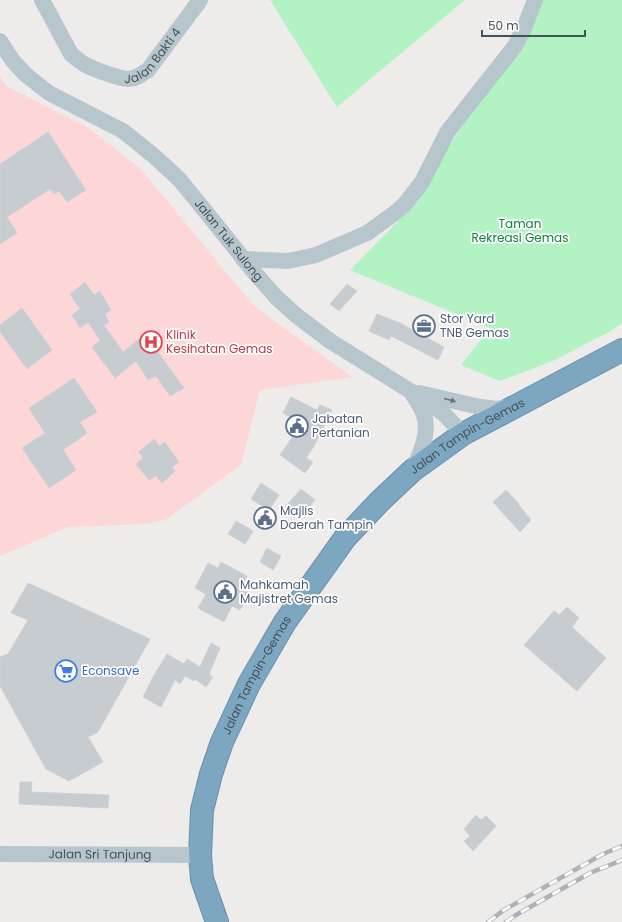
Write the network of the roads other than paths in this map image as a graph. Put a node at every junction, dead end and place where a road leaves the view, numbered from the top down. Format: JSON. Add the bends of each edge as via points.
{"nodes":[{"id":1,"x":200,"y":0,"type":"edge"},
{"id":2,"x":535,"y":0,"type":"edge"},
{"id":3,"x":48,"y":4,"type":"edge"},
{"id":4,"x":0,"y":41,"type":"edge"},
{"id":5,"x":243,"y":259,"type":"junction"},
{"id":6,"x":622,"y":350,"type":"edge"},
{"id":7,"x":412,"y":392,"type":"junction"},
{"id":8,"x":517,"y":405,"type":"junction"},
{"id":9,"x":463,"y":434,"type":"junction"},
{"id":10,"x":413,"y":470,"type":"junction"},
{"id":11,"x":0,"y":854,"type":"edge"},
{"id":12,"x":200,"y":855,"type":"junction"},
{"id":13,"x":217,"y":922,"type":"edge"}],
"edges":[{"from":1,"to":3,"type":"street","name":"Jalan Bakti 4","via":[[148,70],[129,79],[88,66],[71,54],[59,33]]},
{"from":2,"to":5,"type":"street","via":[[514,46],[448,131],[422,182],[396,212],[367,232],[316,255],[288,261]]},
{"from":4,"to":5,"type":"street","name":"Jalan Tuk Sulong","via":[[26,75],[49,93],[123,131],[154,156],[179,179]]},
{"from":5,"to":7,"type":"street","name":"Jalan Tuk Sulong","via":[[276,297],[297,316],[330,341]]},
{"from":6,"to":8,"type":"highway","name":"Jalan Tampin-Gemas"},
{"from":7,"to":8,"type":"street","one_way":true,"via":[[488,408]]},
{"from":7,"to":9,"type":"street","name":"Jalan Tuk Sulong","via":[[444,414]]},
{"from":7,"to":10,"type":"street","via":[[426,423],[426,436]]},
{"from":8,"to":9,"type":"highway","name":"Jalan Tampin-Gemas"},
{"from":9,"to":10,"type":"highway","name":"Jalan Tampin-Gemas"},
{"from":10,"to":12,"type":"highway","name":"Jalan Tampin-Gemas","via":[[345,538],[285,622],[258,667],[222,742],[211,774],[202,810]]},
{"from":11,"to":12,"type":"street","name":"Jalan Sri Tanjung"},
{"from":12,"to":13,"type":"highway","name":"Jalan Tampin-Gemas","via":[[202,879]]}]}
